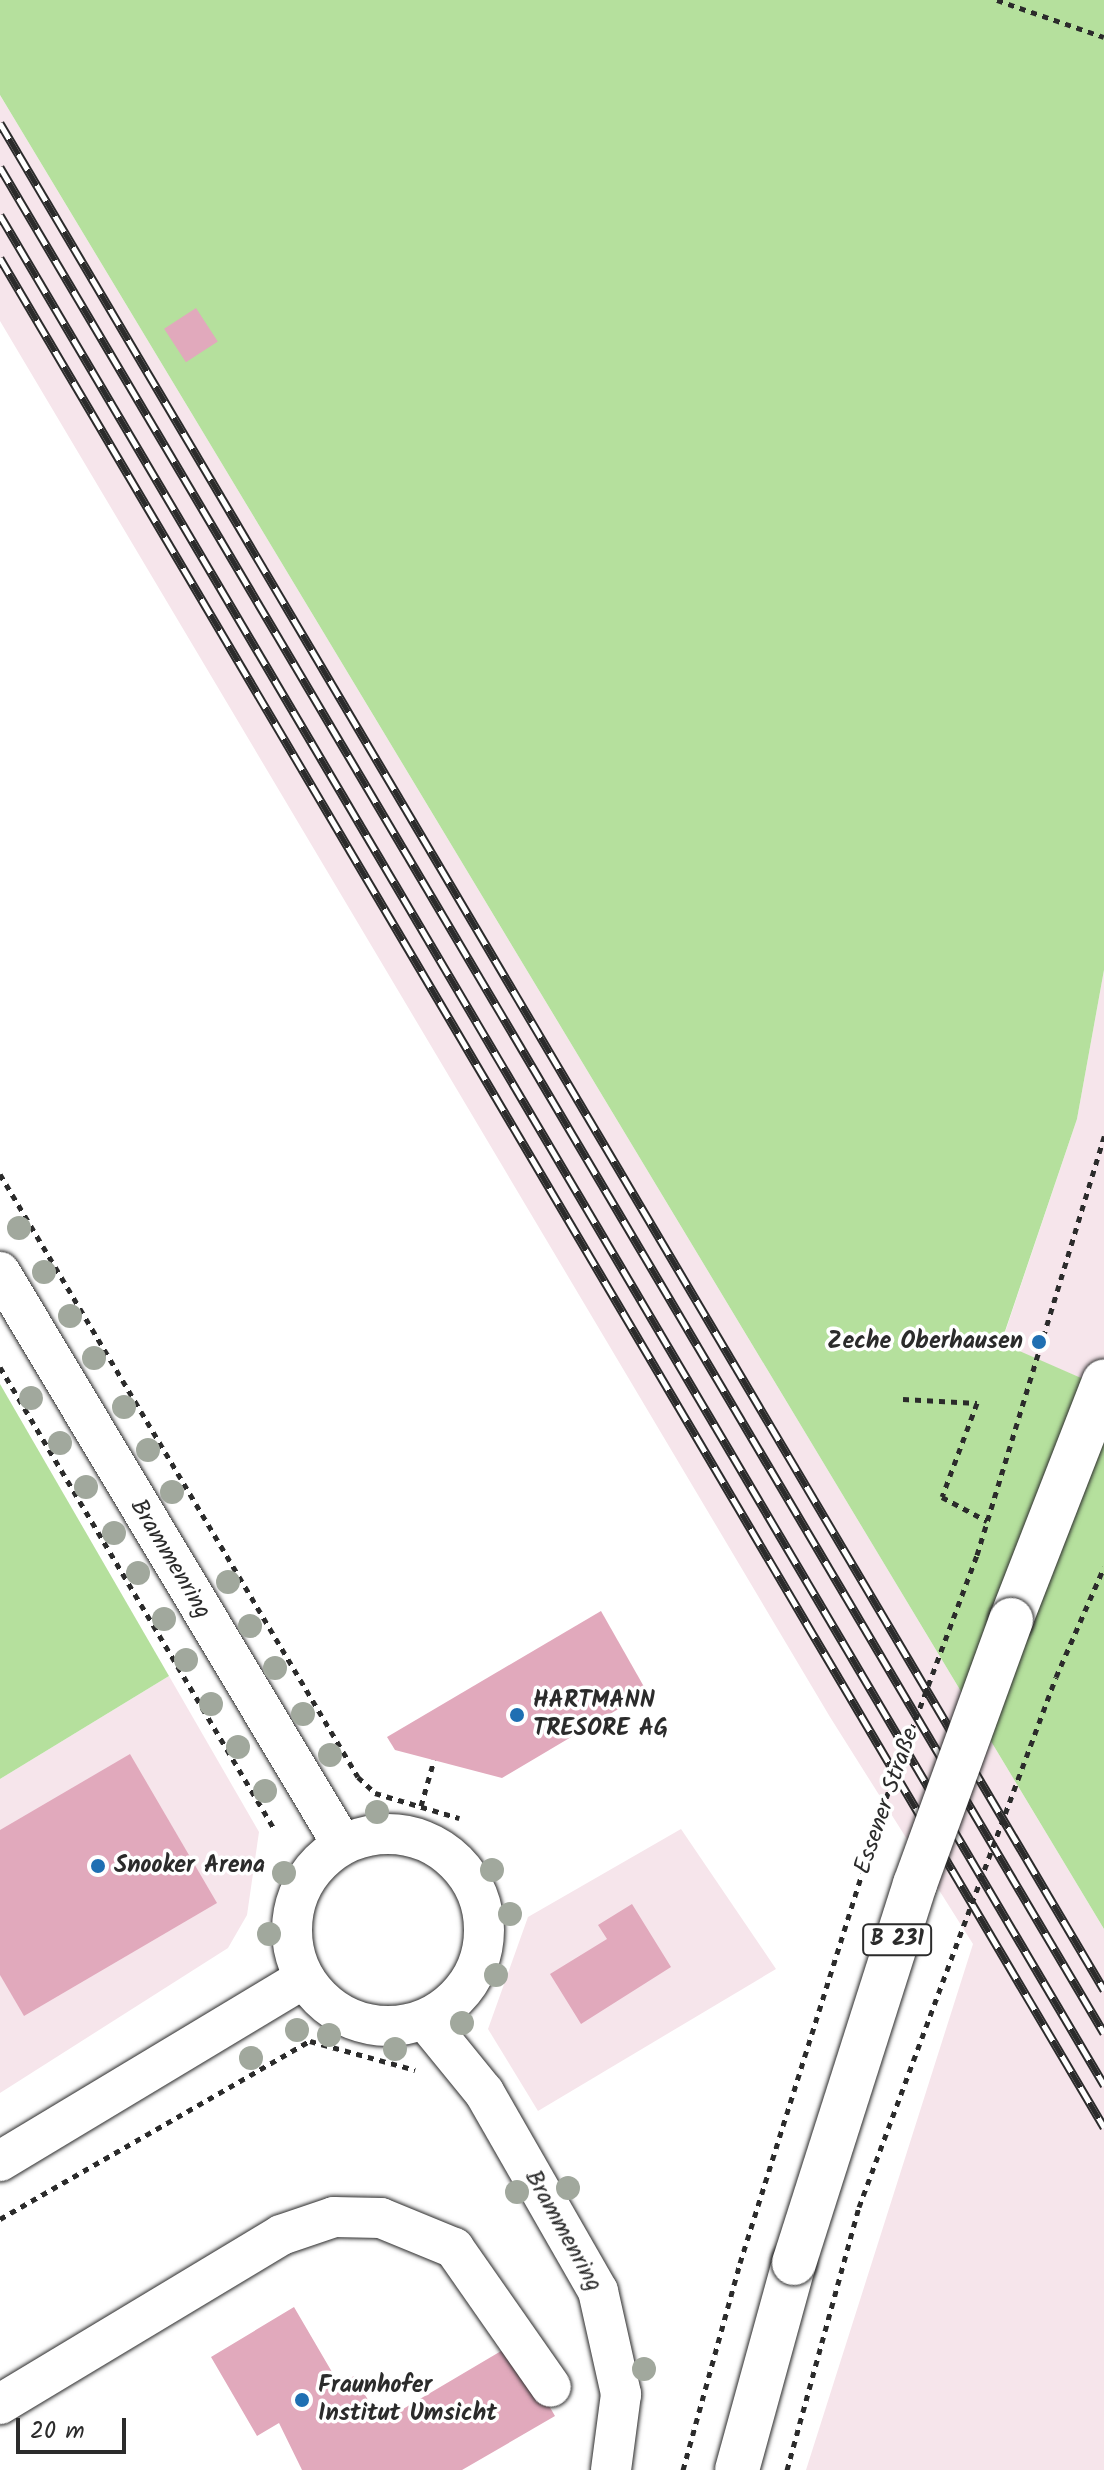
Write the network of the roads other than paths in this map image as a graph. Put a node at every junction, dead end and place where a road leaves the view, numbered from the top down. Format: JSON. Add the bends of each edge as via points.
{"nodes":[{"id":1,"x":0,"y":1272,"type":"edge"},
{"id":2,"x":1104,"y":1382,"type":"edge"},
{"id":3,"x":342,"y":1844,"type":"junction"},
{"id":4,"x":304,"y":1978,"type":"junction"},
{"id":5,"x":426,"y":2021,"type":"junction"},
{"id":6,"x":0,"y":2161,"type":"edge"},
{"id":7,"x":551,"y":2387,"type":"dead end"},
{"id":8,"x":0,"y":2404,"type":"edge"},
{"id":9,"x":611,"y":2470,"type":"edge"},
{"id":10,"x":737,"y":2470,"type":"edge"}],
"edges":[{"from":1,"to":3,"type":"street","name":"Brammenring"},
{"from":2,"to":10,"type":"main road","number":"B 231","bridge":true,"via":[[915,1884],[794,2263]]},
{"from":3,"to":4,"type":"street","via":[[313,1868],[299,1898],[293,1932]]},
{"from":3,"to":5,"type":"street","via":[[388,1834],[427,1843],[459,1867],[478,1894],[479,1961],[461,1994]]},
{"from":4,"to":5,"type":"street","via":[[333,2007],[367,2024]]},
{"from":4,"to":6,"type":"street"},
{"from":5,"to":9,"type":"street","name":"Brammenring","via":[[484,2092],[598,2291],[621,2394]]},
{"from":7,"to":8,"type":"street","via":[[454,2248],[381,2218],[334,2217],[281,2235]]}]}
